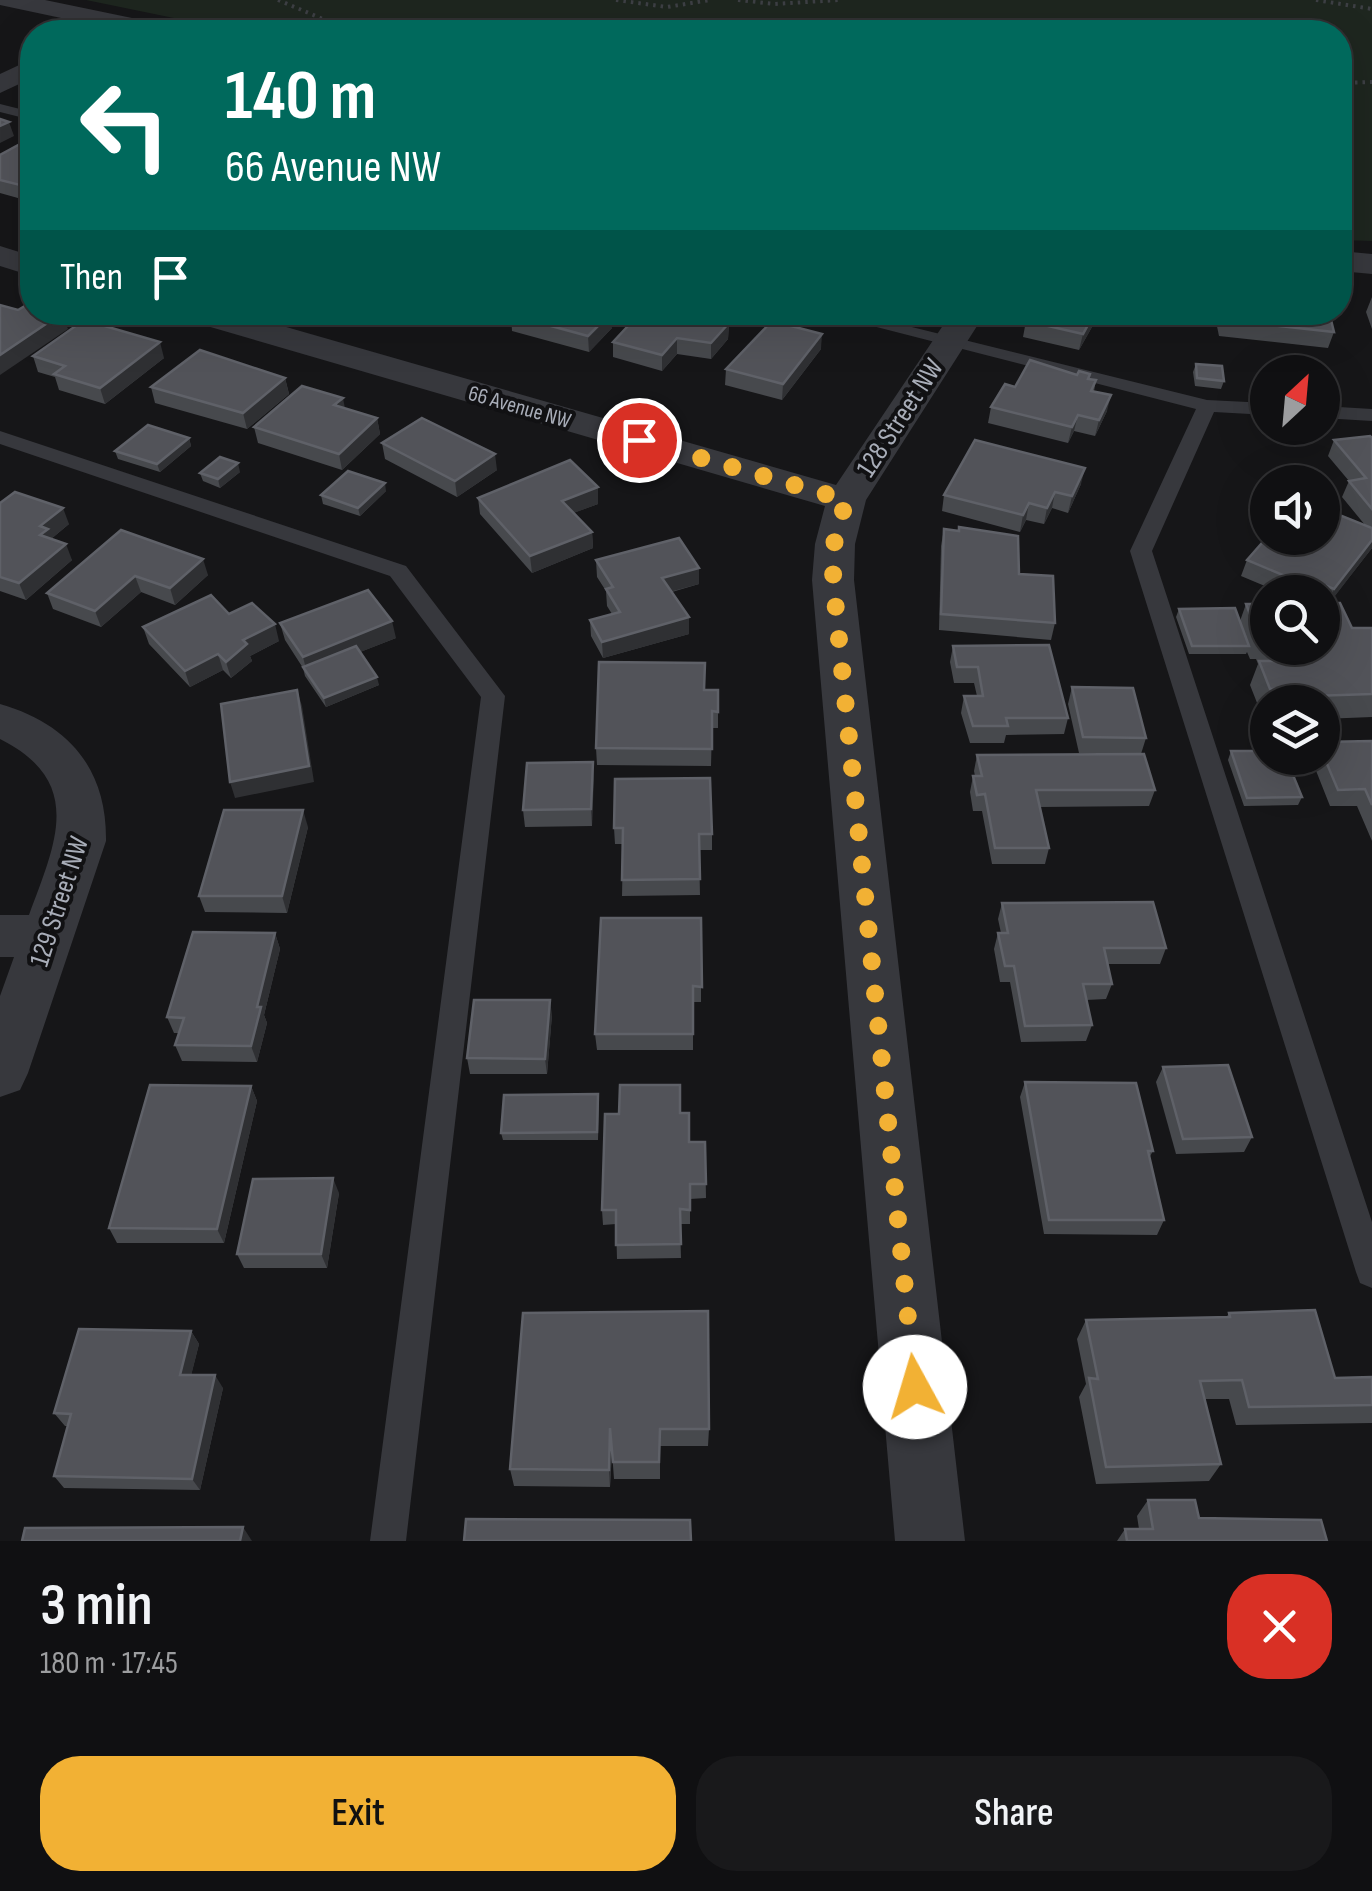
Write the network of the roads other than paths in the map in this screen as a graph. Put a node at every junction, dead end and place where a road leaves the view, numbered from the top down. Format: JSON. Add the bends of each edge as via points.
{"nodes":[{"id":1,"x":9,"y":0,"type":"edge"},
{"id":2,"x":79,"y":20,"type":"edge"},
{"id":3,"x":240,"y":325,"type":"edge"},
{"id":4,"x":958,"y":328,"type":"edge"},
{"id":5,"x":1207,"y":406,"type":"junction"},
{"id":6,"x":1250,"y":408,"type":"edge"},
{"id":7,"x":1340,"y":413,"type":"edge"},
{"id":8,"x":1372,"y":415,"type":"edge"},
{"id":9,"x":0,"y":438,"type":"edge"},
{"id":10,"x":846,"y":500,"type":"junction"},
{"id":11,"x":0,"y":720,"type":"edge"},
{"id":12,"x":24,"y":936,"type":"edge"},
{"id":13,"x":0,"y":1073,"type":"edge"},
{"id":14,"x":1372,"y":1272,"type":"edge"},
{"id":15,"x":388,"y":1541,"type":"edge"},
{"id":16,"x":930,"y":1541,"type":"edge"}],
"edges":[{"from":1,"to":2,"type":"street"},
{"from":3,"to":10,"type":"street","name":"66 Avenue NW"},
{"from":4,"to":5,"type":"lane"},
{"from":4,"to":10,"type":"street","name":"128 Street NW"},
{"from":5,"to":6,"type":"lane"},
{"from":5,"to":14,"type":"lane","via":[[1141,550]]},
{"from":7,"to":8,"type":"lane"},
{"from":9,"to":15,"type":"lane","via":[[398,571],[493,696]]},
{"from":10,"to":16,"type":"street","name":"128 Street NW","via":[[833,580]]},
{"from":11,"to":12,"type":"street","name":"129 Street NW","via":[[46,743],[78,784],[84,813],[80,842]]},
{"from":12,"to":13,"type":"street","name":"129 Street NW"}]}
